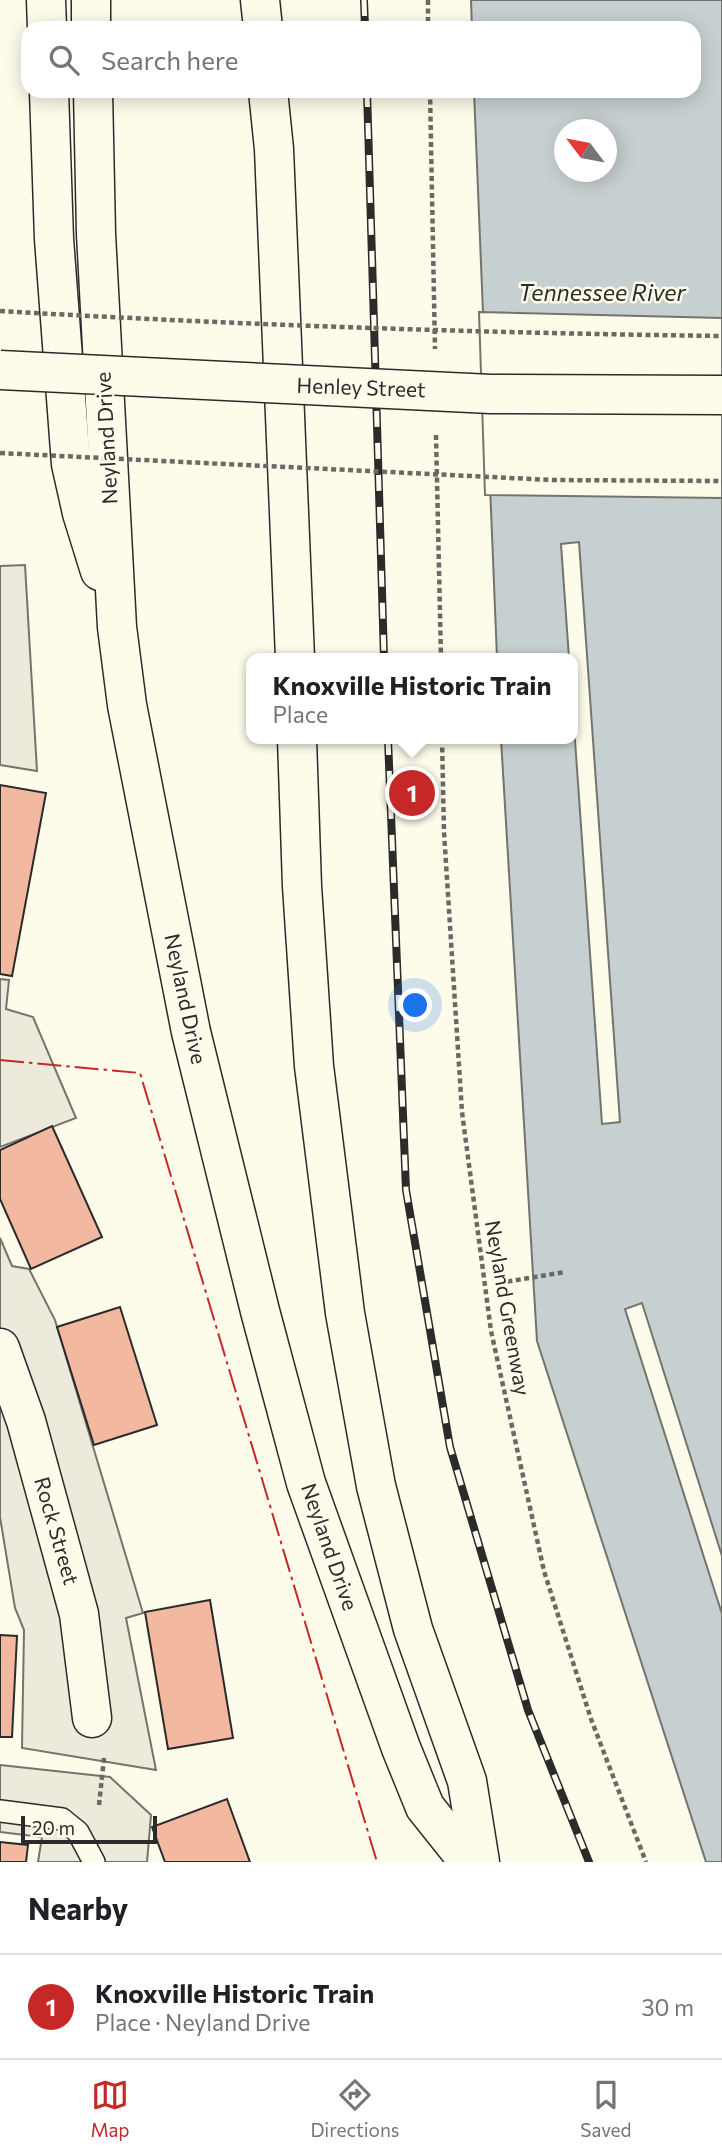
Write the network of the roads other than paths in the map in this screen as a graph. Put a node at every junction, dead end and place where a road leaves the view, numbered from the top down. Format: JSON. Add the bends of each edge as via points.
{"nodes":[{"id":1,"x":46,"y":0,"type":"edge"},
{"id":2,"x":90,"y":0,"type":"edge"},
{"id":3,"x":260,"y":0,"type":"edge"},
{"id":4,"x":47,"y":21,"type":"edge"},
{"id":5,"x":91,"y":21,"type":"edge"},
{"id":6,"x":262,"y":21,"type":"edge"},
{"id":7,"x":49,"y":98,"type":"edge"},
{"id":8,"x":93,"y":98,"type":"edge"},
{"id":9,"x":269,"y":98,"type":"edge"},
{"id":10,"x":0,"y":370,"type":"edge"},
{"id":11,"x":722,"y":395,"type":"edge"},
{"id":12,"x":117,"y":627,"type":"junction"},
{"id":13,"x":295,"y":653,"type":"edge"},
{"id":14,"x":297,"y":744,"type":"edge"},
{"id":15,"x":0,"y":1348,"type":"edge"},
{"id":16,"x":92,"y":1718,"type":"road end"},
{"id":17,"x":0,"y":1811,"type":"edge"},
{"id":18,"x":94,"y":1861,"type":"edge"},
{"id":19,"x":469,"y":1862,"type":"edge"},
{"id":20,"x":480,"y":1862,"type":"edge"}],
"edges":[{"from":1,"to":4,"type":"main road"},
{"from":2,"to":5,"type":"main road"},
{"from":3,"to":6,"type":"main road"},
{"from":7,"to":12,"type":"main road","via":[[54,239],[71,464]]},
{"from":8,"to":12,"type":"main road","name":"Neyland Drive"},
{"from":9,"to":13,"type":"main road"},
{"from":10,"to":11,"type":"main road","name":"Henley Street","bridge":true,"via":[[491,394]]},
{"from":12,"to":19,"type":"main road","name":"Neyland Drive","via":[[127,705],[191,1032],[306,1483],[425,1807]]},
{"from":14,"to":20,"type":"main road","via":[[314,1066],[345,1313],[376,1486],[413,1629],[467,1781]]},
{"from":15,"to":16,"type":"main road","name":"Rock Street","via":[[26,1421],[79,1614]]},
{"from":17,"to":18,"type":"lane","via":[[62,1819],[78,1832]]}]}
